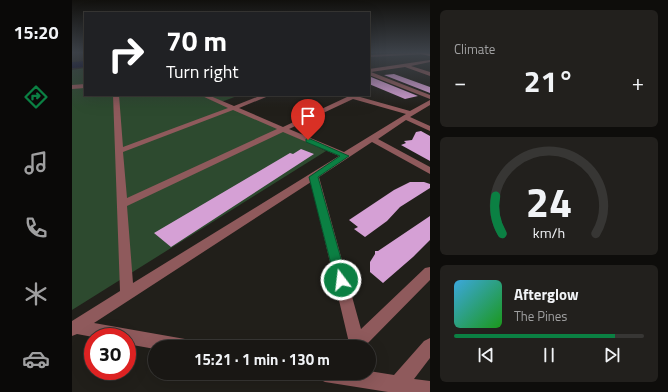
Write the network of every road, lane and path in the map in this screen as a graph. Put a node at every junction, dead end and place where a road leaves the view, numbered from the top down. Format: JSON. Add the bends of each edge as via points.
{"nodes":[{"id":1,"x":420,"y":70,"type":"edge"},
{"id":2,"x":370,"y":72,"type":"edge"},
{"id":3,"x":430,"y":74,"type":"edge"},
{"id":4,"x":84,"y":86,"type":"edge"},
{"id":5,"x":72,"y":88,"type":"edge"},
{"id":6,"x":116,"y":96,"type":"edge"},
{"id":7,"x":205,"y":96,"type":"edge"},
{"id":8,"x":265,"y":96,"type":"edge"},
{"id":9,"x":349,"y":96,"type":"edge"},
{"id":10,"x":430,"y":97,"type":"edge"},
{"id":11,"x":430,"y":102,"type":"edge"},
{"id":12,"x":233,"y":108,"type":"junction"},
{"id":13,"x":409,"y":116,"type":"junction"},
{"id":14,"x":430,"y":129,"type":"edge"},
{"id":15,"x":284,"y":130,"type":"junction"},
{"id":16,"x":372,"y":139,"type":"junction"},
{"id":17,"x":119,"y":152,"type":"junction"},
{"id":18,"x":346,"y":156,"type":"junction"},
{"id":19,"x":430,"y":171,"type":"edge"},
{"id":20,"x":314,"y":177,"type":"junction"},
{"id":21,"x":122,"y":204,"type":"junction"},
{"id":22,"x":430,"y":272,"type":"edge"},
{"id":23,"x":127,"y":295,"type":"junction"},
{"id":24,"x":74,"y":328,"type":"edge"},
{"id":25,"x":357,"y":340,"type":"edge"},
{"id":26,"x":363,"y":340,"type":"edge"},
{"id":27,"x":148,"y":341,"type":"edge"},
{"id":28,"x":430,"y":346,"type":"edge"},
{"id":29,"x":376,"y":380,"type":"edge"},
{"id":30,"x":398,"y":384,"type":"junction"},
{"id":31,"x":430,"y":390,"type":"edge"}],
"edges":[{"from":1,"to":3,"type":"street"},
{"from":2,"to":10,"type":"street"},
{"from":4,"to":5,"type":"street"},
{"from":6,"to":17,"type":"street"},
{"from":7,"to":12,"type":"street"},
{"from":8,"to":12,"type":"street"},
{"from":9,"to":13,"type":"street"},
{"from":9,"to":15,"type":"street"},
{"from":11,"to":13,"type":"street"},
{"from":12,"to":15,"type":"street"},
{"from":12,"to":17,"type":"street"},
{"from":13,"to":14,"type":"street"},
{"from":13,"to":16,"type":"street"},
{"from":15,"to":18,"type":"street"},
{"from":15,"to":21,"type":"street"},
{"from":16,"to":18,"type":"street"},
{"from":16,"to":19,"type":"street"},
{"from":17,"to":21,"type":"street"},
{"from":18,"to":20,"type":"street"},
{"from":20,"to":23,"type":"street"},
{"from":20,"to":25,"type":"street"},
{"from":21,"to":23,"type":"street"},
{"from":22,"to":26,"type":"street"},
{"from":23,"to":24,"type":"street"},
{"from":24,"to":27,"type":"street"},
{"from":28,"to":30,"type":"street"},
{"from":29,"to":30,"type":"street"},
{"from":30,"to":31,"type":"street"}]}
